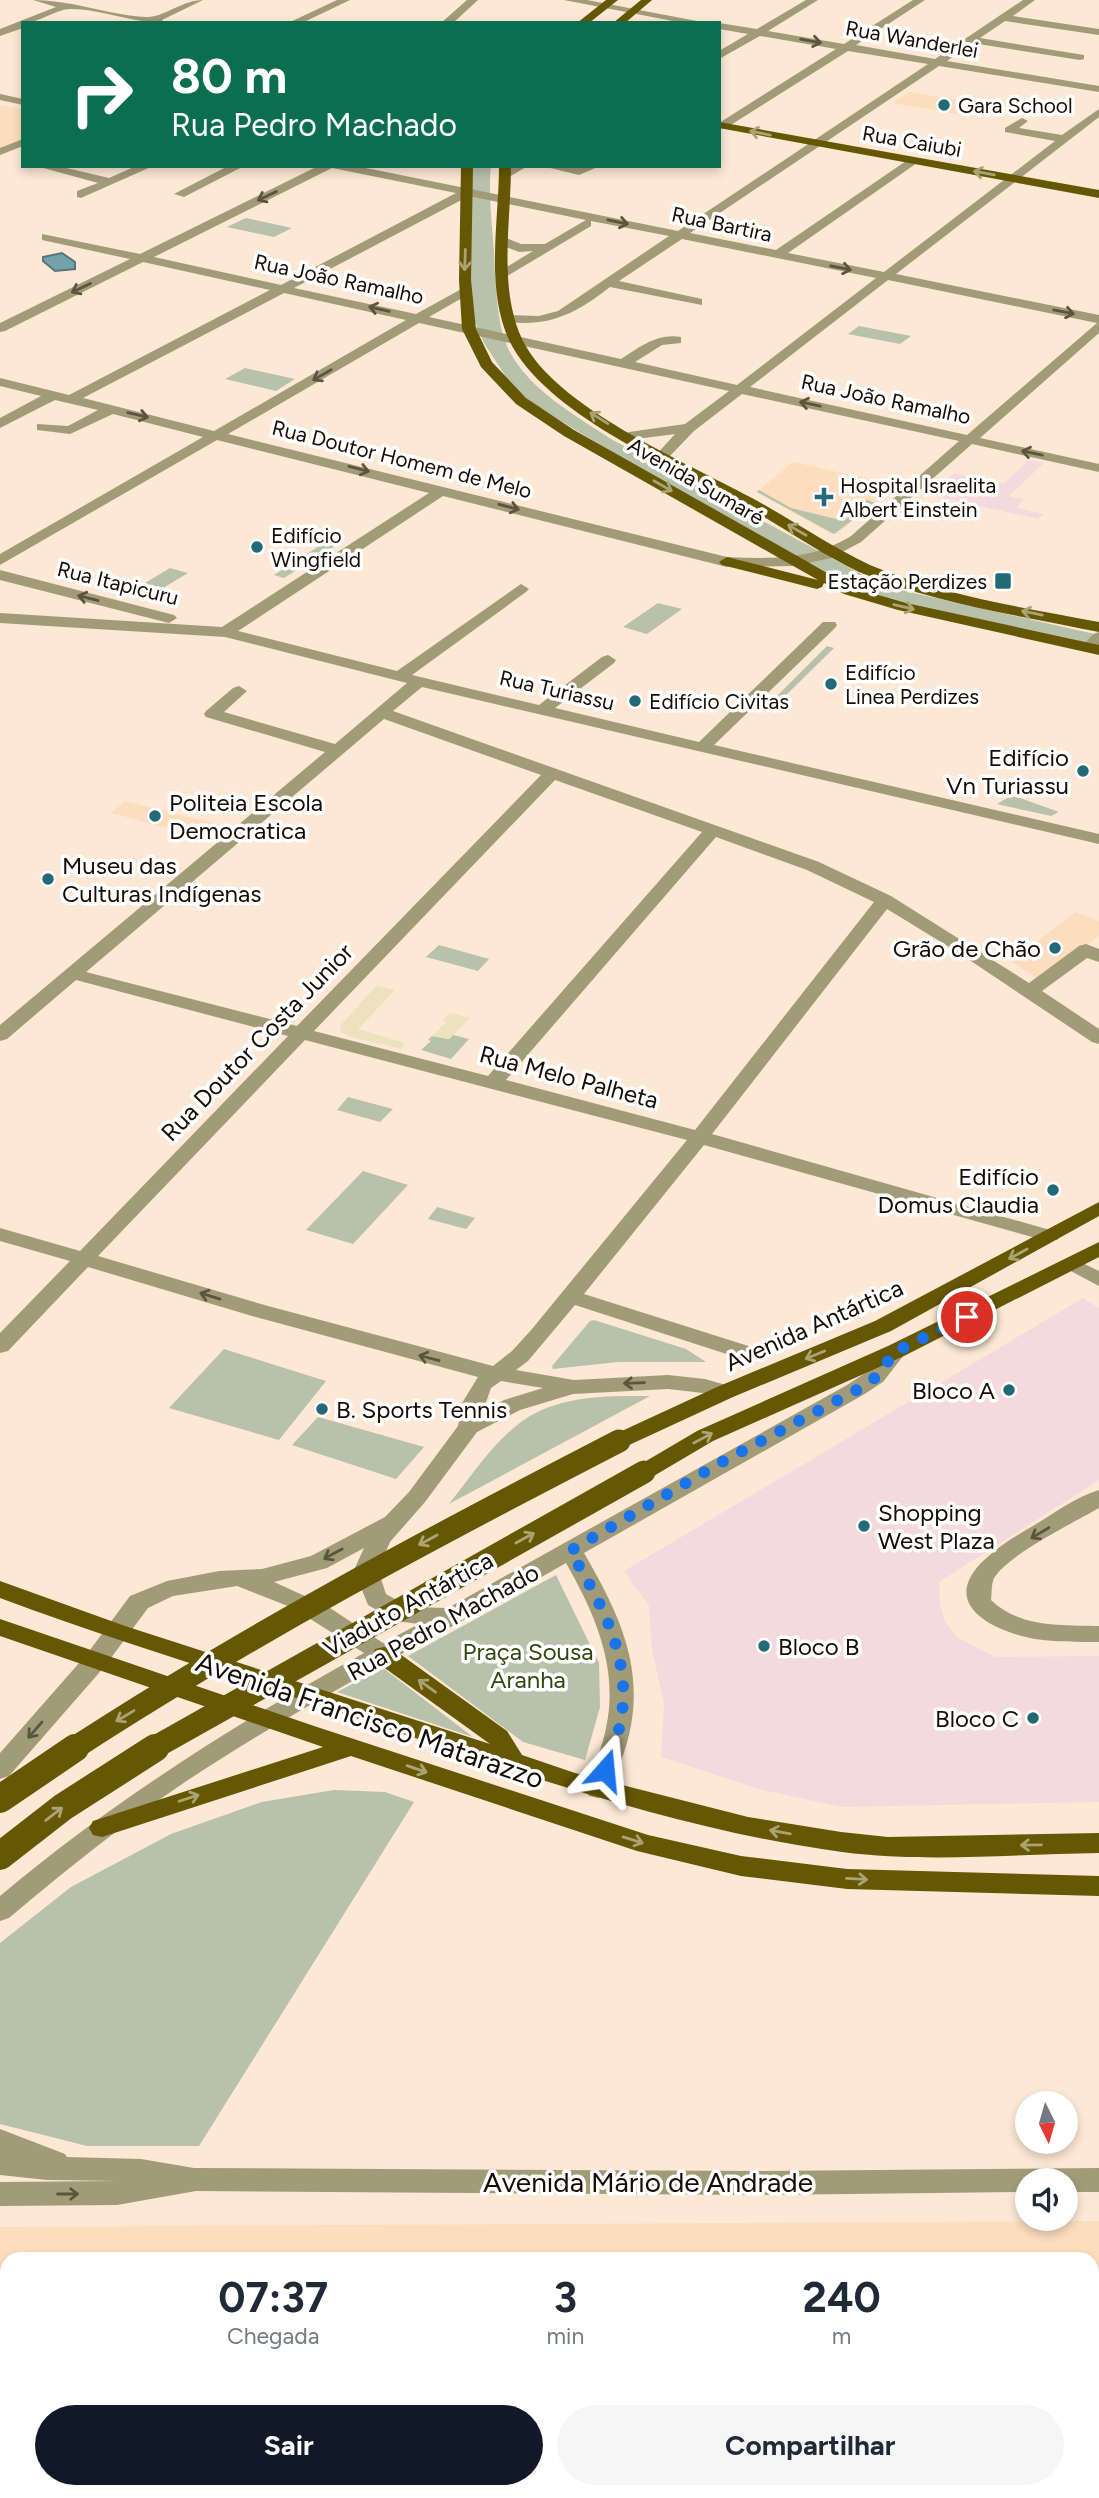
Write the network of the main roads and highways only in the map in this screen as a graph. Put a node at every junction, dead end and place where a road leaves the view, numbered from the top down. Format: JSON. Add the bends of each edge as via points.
{"nodes":[{"id":1,"x":647,"y":0,"type":"edge"},
{"id":2,"x":609,"y":3,"type":"edge"},
{"id":3,"x":585,"y":21,"type":"edge"},
{"id":4,"x":620,"y":21,"type":"edge"},
{"id":5,"x":721,"y":125,"type":"edge"},
{"id":6,"x":467,"y":168,"type":"edge"},
{"id":7,"x":505,"y":171,"type":"edge"},
{"id":8,"x":1099,"y":194,"type":"edge"},
{"id":9,"x":727,"y":562,"type":"road end"},
{"id":10,"x":849,"y":592,"type":"junction"},
{"id":11,"x":1099,"y":627,"type":"edge"},
{"id":12,"x":1096,"y":645,"type":"edge"},
{"id":13,"x":1099,"y":1208,"type":"edge"},
{"id":14,"x":1099,"y":1248,"type":"edge"},
{"id":15,"x":619,"y":1441,"type":"joint"},
{"id":16,"x":0,"y":1589,"type":"edge"},
{"id":17,"x":0,"y":1627,"type":"edge"},
{"id":18,"x":384,"y":1655,"type":"road end"},
{"id":19,"x":352,"y":1747,"type":"junction"},
{"id":20,"x":513,"y":1762,"type":"junction"},
{"id":21,"x":0,"y":1799,"type":"edge"},
{"id":22,"x":102,"y":1828,"type":"road end"},
{"id":23,"x":1099,"y":1843,"type":"edge"},
{"id":24,"x":0,"y":1856,"type":"edge"},
{"id":25,"x":1099,"y":1886,"type":"edge"}],
"edges":[{"from":1,"to":4,"type":"main road"},
{"from":2,"to":3,"type":"main road"},
{"from":8,"to":5,"type":"main road","name":"Rua Caiubi","one_way":true},
{"from":6,"to":10,"type":"main road","name":"Avenida Sumaré","one_way":true,"via":[[465,291],[469,329],[486,364],[528,405],[569,433]]},
{"from":11,"to":7,"type":"main road","name":"Avenida Sumaré","one_way":true,"via":[[908,585],[864,568],[629,436],[561,391],[528,359],[509,318],[502,241]]},
{"from":9,"to":10,"type":"main road"},
{"from":10,"to":12,"type":"main road","name":"Avenida Sumaré","one_way":true},
{"from":13,"to":15,"type":"main road","name":"Avenida Antártica","one_way":true,"via":[[883,1326]]},
{"from":24,"to":14,"type":"main road","name":"Viaduto Antártica","one_way":true,"bridge":true,"via":[[62,1807],[162,1743],[705,1436],[896,1351]]},
{"from":15,"to":21,"type":"main road","name":"Viaduto Antártica","one_way":true,"bridge":true,"via":[[325,1596],[111,1724]]},
{"from":16,"to":20,"type":"main road","name":"Avenida Francisco Matarazzo","via":[[116,1632]]},
{"from":17,"to":19,"type":"main road","name":"Avenida Francisco Matarazzo"},
{"from":20,"to":18,"type":"main road","one_way":true,"via":[[498,1737]]},
{"from":22,"to":19,"type":"main road","one_way":true},
{"from":19,"to":25,"type":"main road","name":"Avenida Francisco Matarazzo","one_way":true,"via":[[634,1840],[741,1866],[847,1879]]},
{"from":23,"to":20,"type":"main road","name":"Avenida Francisco Matarazzo","one_way":true,"via":[[888,1847],[841,1842],[748,1826],[598,1789]]}]}
